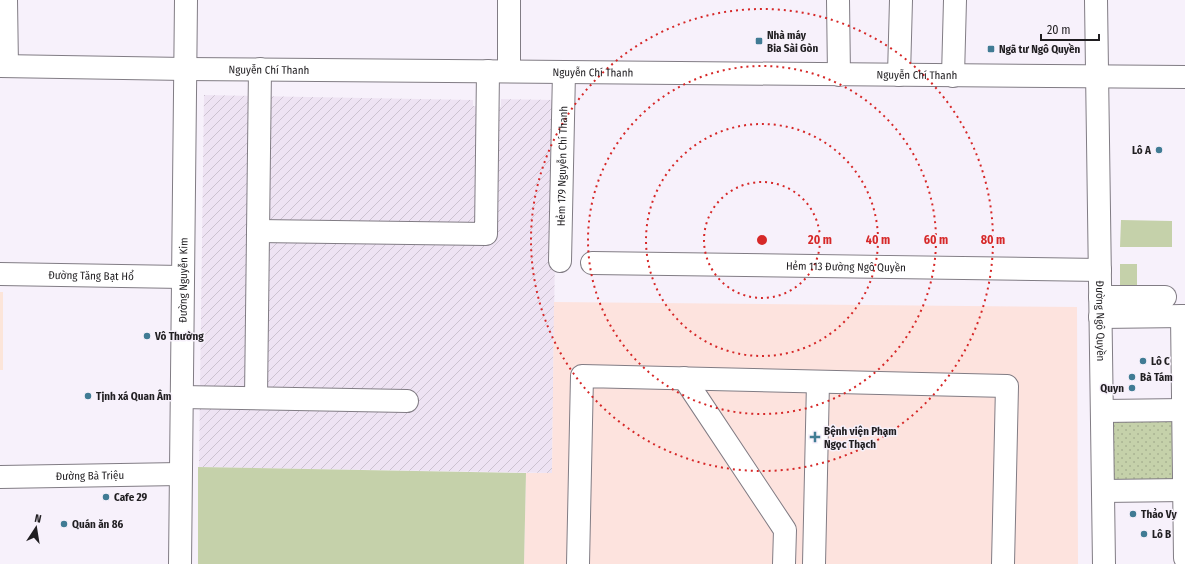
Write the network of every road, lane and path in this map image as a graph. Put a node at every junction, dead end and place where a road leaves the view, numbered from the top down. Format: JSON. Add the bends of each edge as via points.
{"nodes":[{"id":1,"x":6,"y":0,"type":"edge"},
{"id":2,"x":186,"y":0,"type":"edge"},
{"id":3,"x":509,"y":0,"type":"edge"},
{"id":4,"x":838,"y":0,"type":"edge"},
{"id":5,"x":901,"y":0,"type":"edge"},
{"id":6,"x":955,"y":0,"type":"edge"},
{"id":7,"x":1096,"y":0,"type":"edge"},
{"id":8,"x":4,"y":66,"type":"edge"},
{"id":9,"x":185,"y":69,"type":"junction"},
{"id":10,"x":260,"y":69,"type":"junction"},
{"id":11,"x":499,"y":71,"type":"junction"},
{"id":12,"x":564,"y":72,"type":"junction"},
{"id":13,"x":839,"y":75,"type":"junction"},
{"id":14,"x":899,"y":75,"type":"junction"},
{"id":15,"x":953,"y":76,"type":"junction"},
{"id":16,"x":1097,"y":77,"type":"junction"},
{"id":17,"x":1185,"y":77,"type":"edge"},
{"id":18,"x":258,"y":231,"type":"junction"},
{"id":19,"x":560,"y":261,"type":"dead end"},
{"id":20,"x":592,"y":264,"type":"dead end"},
{"id":21,"x":1100,"y":270,"type":"junction"},
{"id":22,"x":0,"y":274,"type":"edge"},
{"id":23,"x":182,"y":277,"type":"junction"},
{"id":24,"x":1164,"y":297,"type":"dead end"},
{"id":25,"x":1100,"y":307,"type":"junction"},
{"id":26,"x":1184,"y":316,"type":"edge"},
{"id":27,"x":684,"y":378,"type":"junction"},
{"id":28,"x":818,"y":382,"type":"junction"},
{"id":29,"x":181,"y":397,"type":"junction"},
{"id":30,"x":256,"y":398,"type":"junction"},
{"id":31,"x":407,"y":401,"type":"dead end"},
{"id":32,"x":1184,"y":410,"type":"junction"},
{"id":33,"x":1102,"y":411,"type":"junction"},
{"id":34,"x":180,"y":474,"type":"junction"},
{"id":35,"x":0,"y":477,"type":"edge"},
{"id":36,"x":1184,"y":490,"type":"edge"},
{"id":37,"x":1103,"y":491,"type":"junction"},
{"id":38,"x":785,"y":542,"type":"junction"},
{"id":39,"x":815,"y":542,"type":"junction"},
{"id":40,"x":1185,"y":558,"type":"edge"},
{"id":41,"x":180,"y":564,"type":"edge"},
{"id":42,"x":578,"y":564,"type":"edge"},
{"id":43,"x":784,"y":564,"type":"edge"},
{"id":44,"x":814,"y":564,"type":"edge"},
{"id":45,"x":1003,"y":564,"type":"edge"},
{"id":46,"x":1104,"y":564,"type":"edge"}],
"edges":[{"from":1,"to":8,"type":"street"},
{"from":2,"to":9,"type":"street","name":"Đường Nguyễn Kim"},
{"from":3,"to":11,"type":"street"},
{"from":4,"to":13,"type":"street"},
{"from":5,"to":14,"type":"street"},
{"from":6,"to":15,"type":"street"},
{"from":7,"to":16,"type":"street","name":"Đường Ngô Quyền"},
{"from":8,"to":9,"type":"street","name":"Nguyễn Chí Thanh"},
{"from":9,"to":10,"type":"street","name":"Nguyễn Chí Thanh"},
{"from":9,"to":23,"type":"street","name":"Đường Nguyễn Kim"},
{"from":10,"to":11,"type":"street","name":"Nguyễn Chí Thanh"},
{"from":10,"to":18,"type":"street"},
{"from":11,"to":12,"type":"street","name":"Nguyễn Chí Thanh"},
{"from":11,"to":18,"type":"street","via":[[486,234]]},
{"from":12,"to":13,"type":"street","name":"Nguyễn Chí Thanh"},
{"from":12,"to":19,"type":"street","name":"Hẻm 179 Nguyễn Chí Thanh"},
{"from":13,"to":14,"type":"street","name":"Nguyễn Chí Thanh"},
{"from":14,"to":15,"type":"street","name":"Nguyễn Chí Thanh"},
{"from":15,"to":16,"type":"street","name":"Nguyễn Chí Thanh"},
{"from":16,"to":17,"type":"street","name":"Nguyễn Chí Thanh"},
{"from":16,"to":21,"type":"street","name":"Đường Ngô Quyền"},
{"from":18,"to":30,"type":"street"},
{"from":20,"to":21,"type":"street","name":"Hẻm 113 Đường Ngô Quyền"},
{"from":21,"to":25,"type":"street","name":"Đường Ngô Quyền"},
{"from":22,"to":23,"type":"street","name":"Đường Tăng Bạt Hổ"},
{"from":23,"to":29,"type":"street","name":"Đường Nguyễn Kim"},
{"from":24,"to":25,"type":"street"},
{"from":25,"to":26,"type":"street"},
{"from":25,"to":33,"type":"street","name":"Đường Ngô Quyền"},
{"from":26,"to":32,"type":"street"},
{"from":27,"to":28,"type":"street"},
{"from":27,"to":38,"type":"street","via":[[785,530]]},
{"from":27,"to":42,"type":"street","via":[[582,376]]},
{"from":28,"to":39,"type":"street"},
{"from":28,"to":45,"type":"street","via":[[1007,386]]},
{"from":29,"to":30,"type":"street"},
{"from":29,"to":34,"type":"street","name":"Đường Nguyễn Kim"},
{"from":30,"to":31,"type":"street"},
{"from":32,"to":33,"type":"street"},
{"from":32,"to":36,"type":"street"},
{"from":33,"to":37,"type":"street","name":"Đường Ngô Quyền"},
{"from":34,"to":35,"type":"street","name":"Đường Bà Triệu"},
{"from":34,"to":41,"type":"street","name":"Đường Nguyễn Kim"},
{"from":36,"to":37,"type":"street"},
{"from":36,"to":40,"type":"street"},
{"from":37,"to":46,"type":"street","name":"Đường Ngô Quyền"},
{"from":38,"to":39,"type":"street"},
{"from":38,"to":43,"type":"street"},
{"from":39,"to":44,"type":"street"}]}
